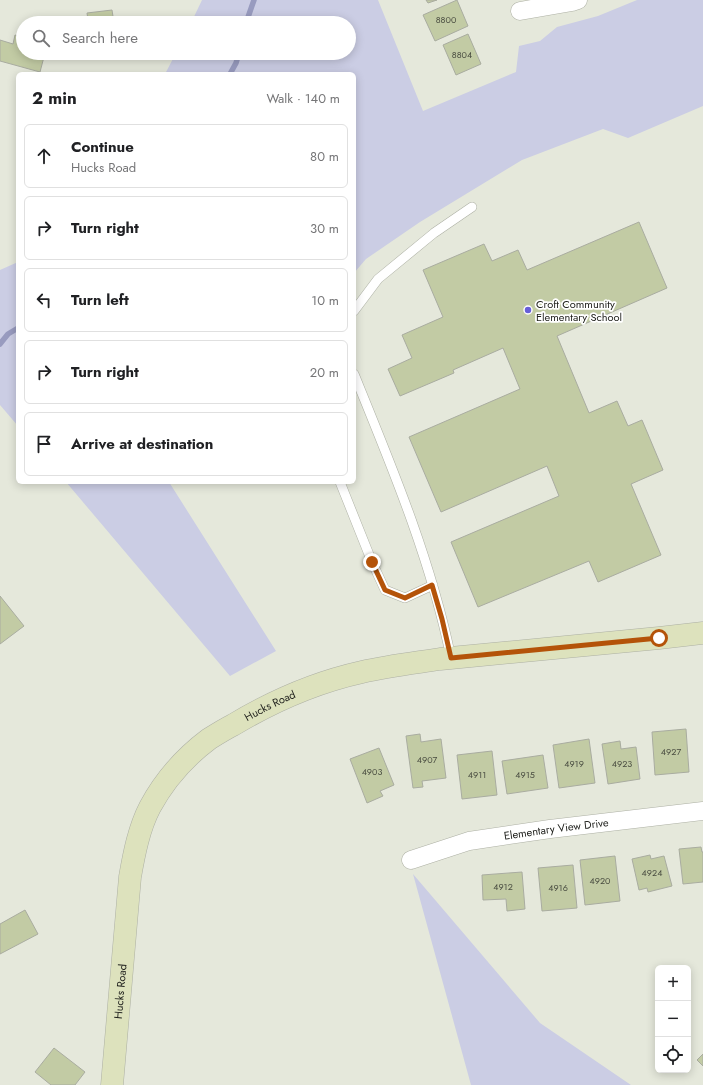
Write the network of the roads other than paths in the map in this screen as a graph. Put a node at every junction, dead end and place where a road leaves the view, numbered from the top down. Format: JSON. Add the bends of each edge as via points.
{"nodes":[{"id":1,"x":578,"y":0,"type":"edge"},
{"id":2,"x":520,"y":10,"type":"dead end"},
{"id":3,"x":472,"y":207,"type":"dead end"},
{"id":4,"x":356,"y":308,"type":"edge"},
{"id":5,"x":356,"y":379,"type":"edge"},
{"id":6,"x":341,"y":484,"type":"edge"},
{"id":7,"x":432,"y":585,"type":"junction"},
{"id":8,"x":703,"y":633,"type":"edge"},
{"id":9,"x":451,"y":658,"type":"junction"},
{"id":10,"x":703,"y":811,"type":"edge"},
{"id":11,"x":411,"y":860,"type":"dead end"},
{"id":12,"x":112,"y":1085,"type":"edge"}],
"edges":[{"from":1,"to":2,"type":"street"},
{"from":3,"to":4,"type":"lane","via":[[378,279]]},
{"from":5,"to":7,"type":"lane","via":[[415,529]]},
{"from":6,"to":7,"type":"lane","via":[[385,590],[405,598]]},
{"from":7,"to":9,"type":"lane"},
{"from":8,"to":9,"type":"main road","name":"Hucks Road"},
{"from":9,"to":12,"type":"main road","name":"Hucks Road","via":[[361,672],[316,686],[272,704],[210,738],[166,781],[149,808],[133,860]]},
{"from":10,"to":11,"type":"street","name":"Elementary View Drive","via":[[469,841]]}]}
